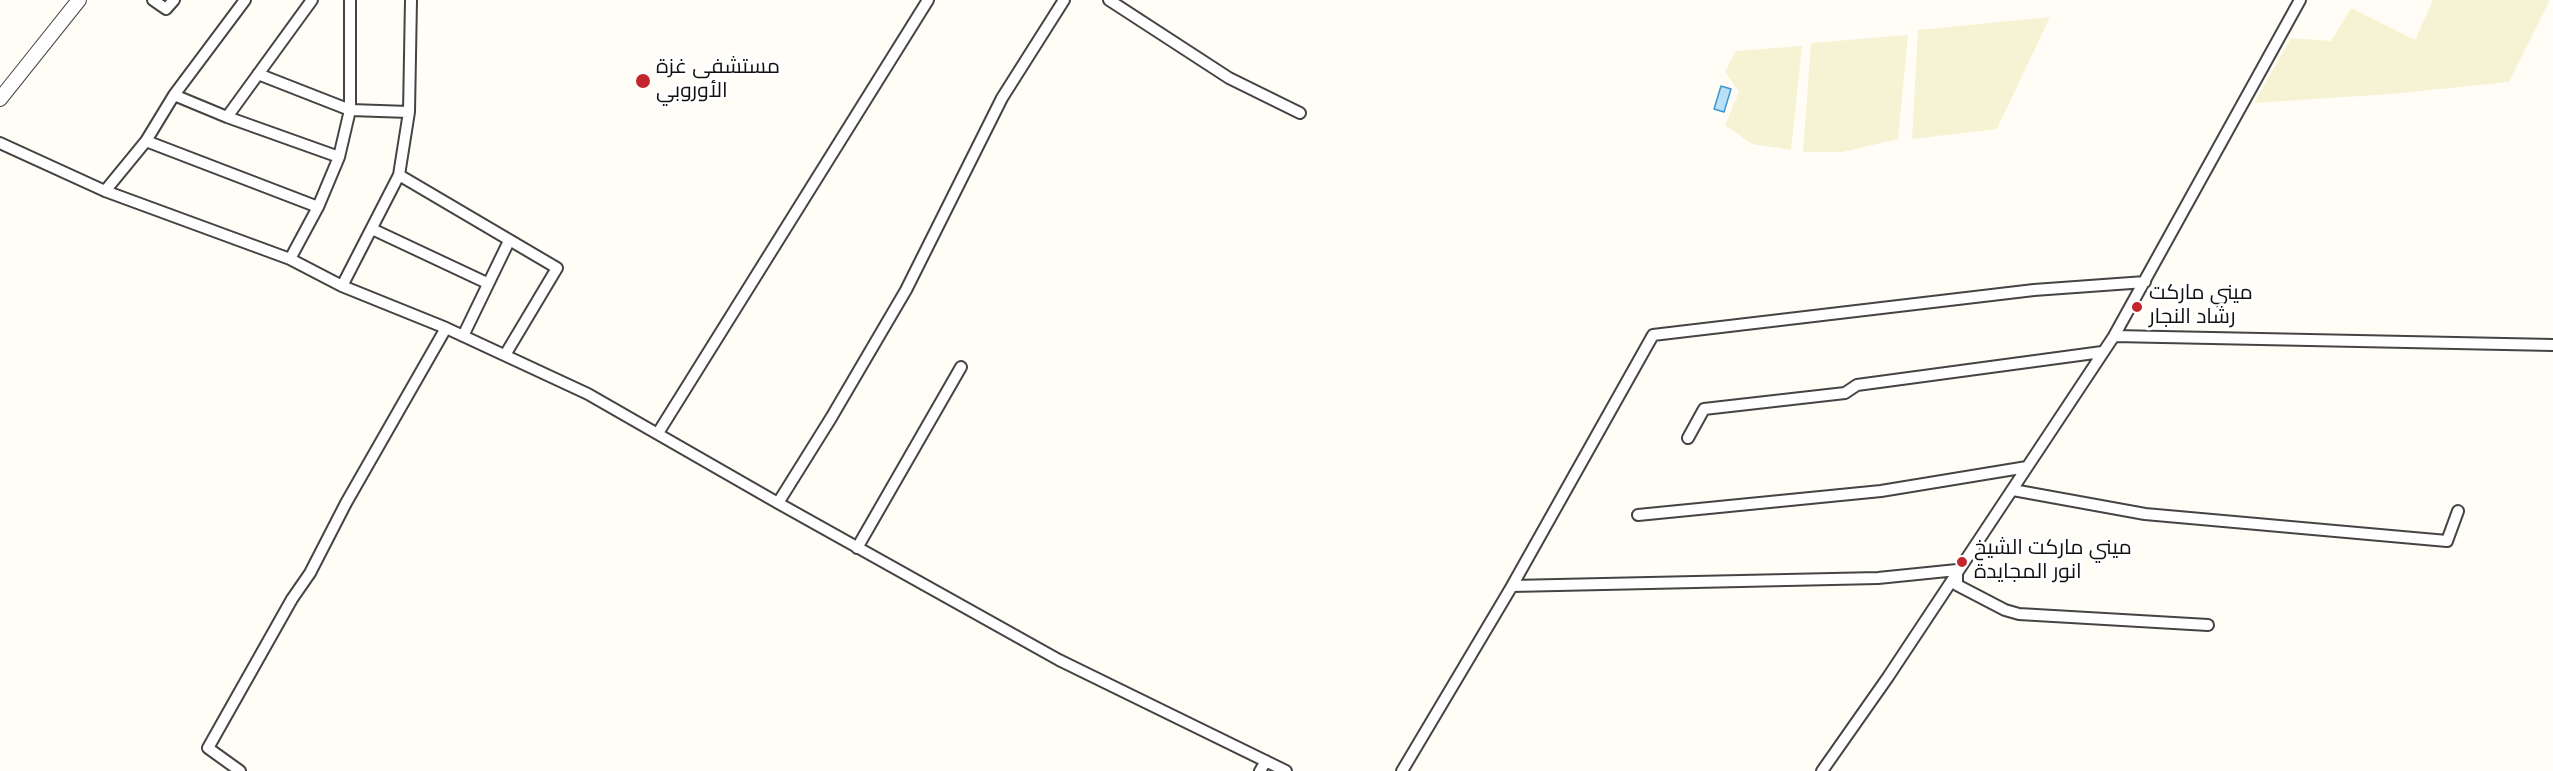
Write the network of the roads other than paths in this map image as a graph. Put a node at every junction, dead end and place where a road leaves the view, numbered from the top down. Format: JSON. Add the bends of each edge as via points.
{"nodes":[{"id":1,"x":79,"y":0,"type":"edge"},
{"id":2,"x":153,"y":0,"type":"edge"},
{"id":3,"x":174,"y":0,"type":"edge"},
{"id":4,"x":245,"y":0,"type":"edge"},
{"id":5,"x":312,"y":0,"type":"edge"},
{"id":6,"x":350,"y":0,"type":"edge"},
{"id":7,"x":411,"y":0,"type":"edge"},
{"id":8,"x":928,"y":0,"type":"edge"},
{"id":9,"x":1064,"y":0,"type":"edge"},
{"id":10,"x":1109,"y":0,"type":"edge"},
{"id":11,"x":2300,"y":0,"type":"edge"},
{"id":12,"x":258,"y":75,"type":"junction"},
{"id":13,"x":174,"y":95,"type":"junction"},
{"id":14,"x":0,"y":99,"type":"edge"},
{"id":15,"x":351,"y":110,"type":"junction"},
{"id":16,"x":409,"y":112,"type":"junction"},
{"id":17,"x":1300,"y":113,"type":"dead end"},
{"id":18,"x":227,"y":117,"type":"junction"},
{"id":19,"x":146,"y":141,"type":"junction"},
{"id":20,"x":0,"y":143,"type":"edge"},
{"id":21,"x":339,"y":157,"type":"junction"},
{"id":22,"x":399,"y":175,"type":"junction"},
{"id":23,"x":105,"y":191,"type":"junction"},
{"id":24,"x":318,"y":207,"type":"junction"},
{"id":25,"x":372,"y":228,"type":"junction"},
{"id":26,"x":509,"y":241,"type":"junction"},
{"id":27,"x":290,"y":259,"type":"junction"},
{"id":28,"x":2145,"y":282,"type":"junction"},
{"id":29,"x":487,"y":283,"type":"junction"},
{"id":30,"x":342,"y":286,"type":"junction"},
{"id":31,"x":446,"y":328,"type":"junction"},
{"id":32,"x":463,"y":336,"type":"junction"},
{"id":33,"x":2114,"y":336,"type":"junction"},
{"id":34,"x":2553,"y":345,"type":"edge"},
{"id":35,"x":2102,"y":352,"type":"junction"},
{"id":36,"x":505,"y":355,"type":"junction"},
{"id":37,"x":962,"y":367,"type":"dead end"},
{"id":38,"x":658,"y":433,"type":"junction"},
{"id":39,"x":1688,"y":438,"type":"dead end"},
{"id":40,"x":2027,"y":467,"type":"junction"},
{"id":41,"x":2013,"y":490,"type":"junction"},
{"id":42,"x":778,"y":503,"type":"junction"},
{"id":43,"x":2458,"y":511,"type":"dead end"},
{"id":44,"x":1638,"y":515,"type":"dead end"},
{"id":45,"x":857,"y":548,"type":"junction"},
{"id":46,"x":1957,"y":570,"type":"junction"},
{"id":47,"x":1512,"y":586,"type":"junction"},
{"id":48,"x":2208,"y":625,"type":"dead end"},
{"id":49,"x":1266,"y":761,"type":"junction"},
{"id":50,"x":240,"y":771,"type":"edge"},
{"id":51,"x":1260,"y":771,"type":"edge"},
{"id":52,"x":1286,"y":771,"type":"edge"},
{"id":53,"x":1402,"y":771,"type":"edge"},
{"id":54,"x":1822,"y":771,"type":"edge"}],
"edges":[{"from":1,"to":14,"type":"street"},
{"from":2,"to":3,"type":"street","via":[[166,9]]},
{"from":4,"to":13,"type":"street"},
{"from":5,"to":12,"type":"street"},
{"from":6,"to":15,"type":"street"},
{"from":7,"to":16,"type":"street"},
{"from":8,"to":38,"type":"street"},
{"from":9,"to":42,"type":"street","via":[[1002,98],[906,290]]},
{"from":10,"to":17,"type":"street","via":[[1229,78]]},
{"from":11,"to":28,"type":"street"},
{"from":12,"to":15,"type":"street"},
{"from":12,"to":18,"type":"street"},
{"from":13,"to":18,"type":"street"},
{"from":13,"to":19,"type":"street"},
{"from":15,"to":16,"type":"street"},
{"from":15,"to":21,"type":"street"},
{"from":16,"to":22,"type":"street"},
{"from":18,"to":21,"type":"street"},
{"from":19,"to":23,"type":"street"},
{"from":19,"to":24,"type":"street"},
{"from":20,"to":23,"type":"street"},
{"from":21,"to":24,"type":"street"},
{"from":22,"to":25,"type":"street"},
{"from":22,"to":26,"type":"street"},
{"from":23,"to":27,"type":"street"},
{"from":24,"to":27,"type":"street"},
{"from":25,"to":29,"type":"street"},
{"from":25,"to":30,"type":"street"},
{"from":26,"to":29,"type":"street"},
{"from":26,"to":36,"type":"street","via":[[557,268]]},
{"from":27,"to":30,"type":"street"},
{"from":28,"to":33,"type":"street"},
{"from":28,"to":47,"type":"street","via":[[2034,290],[1653,334]]},
{"from":29,"to":32,"type":"street"},
{"from":30,"to":31,"type":"street"},
{"from":31,"to":32,"type":"street"},
{"from":31,"to":50,"type":"street","via":[[208,748]]},
{"from":32,"to":36,"type":"street"},
{"from":33,"to":34,"type":"street"},
{"from":33,"to":35,"type":"street"},
{"from":35,"to":39,"type":"street","via":[[1857,385],[1845,393],[1704,409]]},
{"from":35,"to":40,"type":"street"},
{"from":36,"to":38,"type":"street"},
{"from":37,"to":45,"type":"street"},
{"from":38,"to":42,"type":"street"},
{"from":40,"to":41,"type":"street"},
{"from":40,"to":44,"type":"street","via":[[1881,491]]},
{"from":41,"to":43,"type":"street","via":[[2145,514],[2447,541]]},
{"from":41,"to":46,"type":"street"},
{"from":42,"to":45,"type":"street"},
{"from":45,"to":49,"type":"street","via":[[1059,660]]},
{"from":46,"to":47,"type":"street","via":[[1878,578]]},
{"from":46,"to":48,"type":"street","via":[[1957,585],[2019,614]]},
{"from":46,"to":54,"type":"street"},
{"from":47,"to":53,"type":"street"},
{"from":49,"to":51,"type":"street"},
{"from":49,"to":52,"type":"street"}]}
